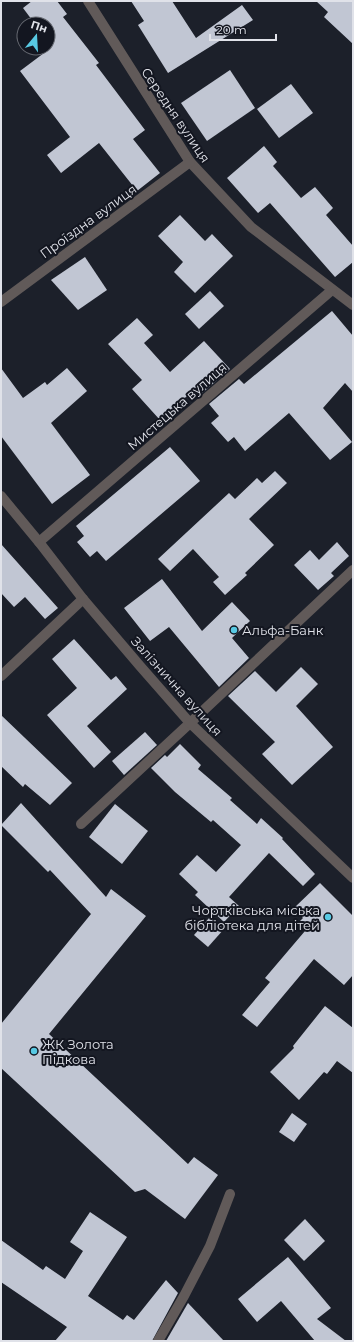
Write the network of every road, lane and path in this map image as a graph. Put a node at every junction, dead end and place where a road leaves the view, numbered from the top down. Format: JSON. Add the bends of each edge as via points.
{"nodes":[{"id":1,"x":88,"y":1,"type":"edge"},
{"id":2,"x":190,"y":162,"type":"junction"},
{"id":3,"x":332,"y":290,"type":"junction"},
{"id":4,"x":1,"y":302,"type":"edge"},
{"id":5,"x":353,"y":304,"type":"edge"},
{"id":6,"x":1,"y":496,"type":"edge"},
{"id":7,"x":39,"y":542,"type":"junction"},
{"id":8,"x":353,"y":570,"type":"edge"},
{"id":9,"x":83,"y":599,"type":"junction"},
{"id":10,"x":1,"y":676,"type":"edge"},
{"id":11,"x":190,"y":723,"type":"junction"},
{"id":12,"x":81,"y":824,"type":"dead end"},
{"id":13,"x":353,"y":878,"type":"edge"},
{"id":14,"x":230,"y":1194,"type":"dead end"},
{"id":15,"x":158,"y":1341,"type":"edge"}],
"edges":[{"from":1,"to":2,"type":"street","name":"Середня вулиця"},
{"from":2,"to":3,"type":"street","name":"Середня вулиця","via":[[251,227]]},
{"from":2,"to":4,"type":"street","name":"Проїздна вулиця"},
{"from":3,"to":5,"type":"street","name":"Середня вулиця"},
{"from":3,"to":7,"type":"street","name":"Мистецька вулиця"},
{"from":6,"to":7,"type":"street","name":"Залізнична вулиця"},
{"from":7,"to":9,"type":"street","name":"Залізнична вулиця"},
{"from":8,"to":11,"type":"street"},
{"from":9,"to":10,"type":"street"},
{"from":9,"to":11,"type":"street","name":"Залізнична вулиця"},
{"from":11,"to":12,"type":"street"},
{"from":11,"to":13,"type":"street","name":"Залізнична вулиця"},
{"from":14,"to":15,"type":"street","via":[[210,1246]]}]}
